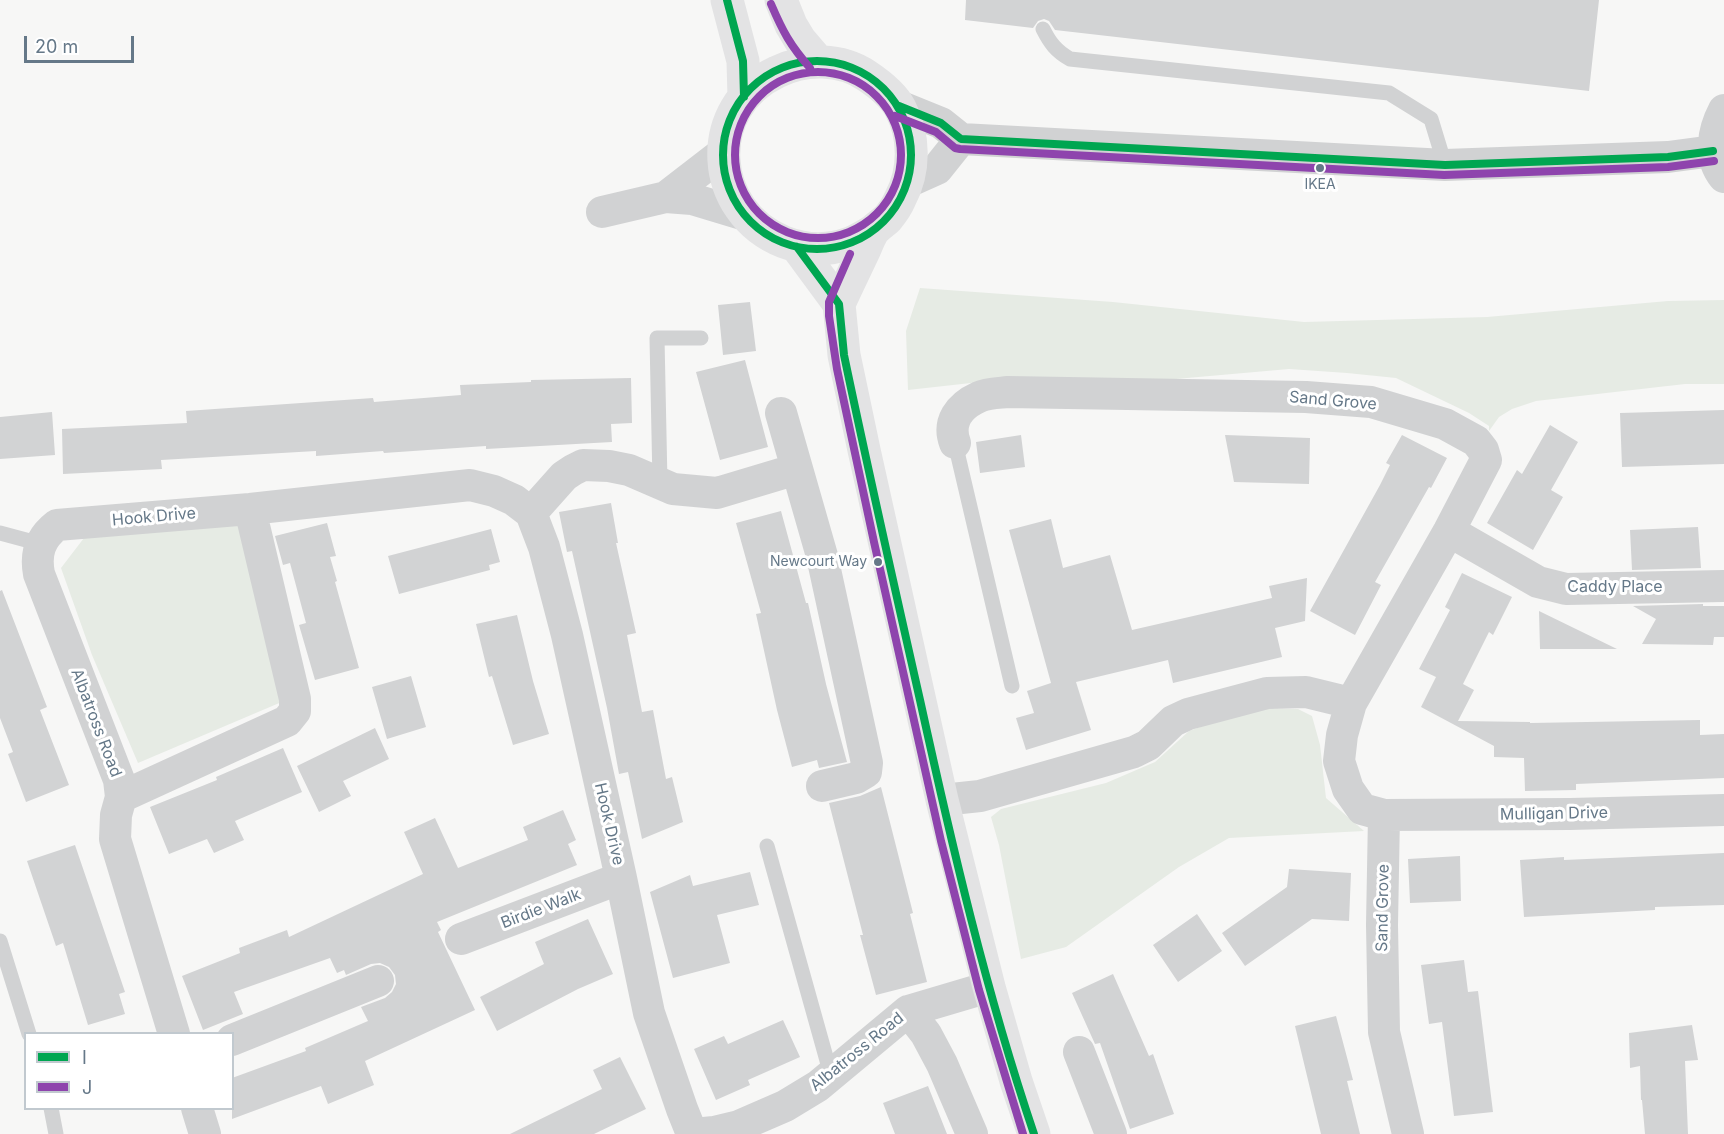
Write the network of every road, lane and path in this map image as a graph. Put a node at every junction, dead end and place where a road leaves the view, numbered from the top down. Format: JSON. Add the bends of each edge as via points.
{"nodes":[{"id":1,"x":727,"y":0,"type":"edge"},
{"id":2,"x":781,"y":0,"type":"edge"},
{"id":3,"x":1042,"y":29,"type":"dead end"},
{"id":4,"x":818,"y":61,"type":"junction"},
{"id":5,"x":744,"y":96,"type":"junction"},
{"id":6,"x":899,"y":106,"type":"junction"},
{"id":7,"x":1724,"y":110,"type":"edge"},
{"id":8,"x":961,"y":139,"type":"junction"},
{"id":9,"x":723,"y":153,"type":"junction"},
{"id":10,"x":1719,"y":164,"type":"edge"},
{"id":11,"x":1445,"y":165,"type":"junction"},
{"id":12,"x":908,"y":182,"type":"junction"},
{"id":13,"x":666,"y":197,"type":"junction"},
{"id":14,"x":602,"y":212,"type":"dead end"},
{"id":15,"x":745,"y":215,"type":"junction"},
{"id":16,"x":874,"y":230,"type":"junction"},
{"id":17,"x":798,"y":247,"type":"junction"},
{"id":18,"x":838,"y":304,"type":"junction"},
{"id":19,"x":701,"y":338,"type":"dead end"},
{"id":20,"x":781,"y":413,"type":"dead end"},
{"id":21,"x":955,"y":443,"type":"joint"},
{"id":22,"x":797,"y":469,"type":"junction"},
{"id":23,"x":660,"y":483,"type":"junction"},
{"id":24,"x":250,"y":509,"type":"junction"},
{"id":25,"x":531,"y":513,"type":"junction"},
{"id":26,"x":1449,"y":531,"type":"junction"},
{"id":27,"x":0,"y":532,"type":"edge"},
{"id":28,"x":49,"y":535,"type":"junction"},
{"id":29,"x":1724,"y":586,"type":"edge"},
{"id":30,"x":1012,"y":686,"type":"dead end"},
{"id":31,"x":1351,"y":703,"type":"junction"},
{"id":32,"x":822,"y":786,"type":"dead end"},
{"id":33,"x":121,"y":797,"type":"junction"},
{"id":34,"x":942,"y":800,"type":"junction"},
{"id":35,"x":1724,"y":810,"type":"edge"},
{"id":36,"x":1384,"y":815,"type":"junction"},
{"id":37,"x":767,"y":846,"type":"dead end"},
{"id":38,"x":621,"y":878,"type":"junction"},
{"id":39,"x":461,"y":939,"type":"dead end"},
{"id":40,"x":0,"y":941,"type":"edge"},
{"id":41,"x":378,"y":981,"type":"dead end"},
{"id":42,"x":989,"y":987,"type":"junction"},
{"id":43,"x":908,"y":1011,"type":"junction"},
{"id":44,"x":28,"y":1032,"type":"edge"},
{"id":45,"x":173,"y":1032,"type":"edge"},
{"id":46,"x":234,"y":1039,"type":"edge"},
{"id":47,"x":1079,"y":1052,"type":"dead end"},
{"id":48,"x":831,"y":1075,"type":"junction"},
{"id":49,"x":51,"y":1110,"type":"edge"},
{"id":50,"x":198,"y":1110,"type":"edge"},
{"id":51,"x":56,"y":1134,"type":"edge"},
{"id":52,"x":205,"y":1134,"type":"edge"},
{"id":53,"x":693,"y":1134,"type":"edge"},
{"id":54,"x":972,"y":1134,"type":"edge"},
{"id":55,"x":1034,"y":1134,"type":"edge"},
{"id":56,"x":1112,"y":1134,"type":"edge"},
{"id":57,"x":1408,"y":1134,"type":"edge"}],
"edges":[{"from":1,"to":5,"type":"street","via":[[744,61]]},
{"from":2,"to":4,"type":"street","via":[[800,40]]},
{"from":3,"to":11,"type":"lane","via":[[1049,42],[1070,58],[1389,93],[1431,118]]},
{"from":4,"to":5,"type":"street","via":[[790,65],[764,77]]},
{"from":4,"to":6,"type":"street","via":[[843,64],[865,74]]},
{"from":5,"to":9,"type":"street","via":[[733,114]]},
{"from":6,"to":8,"type":"street","via":[[941,123]]},
{"from":6,"to":12,"type":"street","via":[[911,144]]},
{"from":7,"to":10,"type":"street","via":[[1715,127]]},
{"from":8,"to":11,"type":"street"},
{"from":8,"to":12,"type":"street","via":[[937,169]]},
{"from":9,"to":13,"type":"street"},
{"from":9,"to":15,"type":"street","via":[[728,186]]},
{"from":10,"to":11,"type":"street","via":[[1668,157]]},
{"from":12,"to":16,"type":"street","via":[[889,217]]},
{"from":13,"to":14,"type":"street"},
{"from":13,"to":15,"type":"street","via":[[692,199]]},
{"from":15,"to":17,"type":"street","via":[[768,236]]},
{"from":16,"to":17,"type":"street","via":[[851,243],[824,249]]},
{"from":16,"to":18,"type":"street"},
{"from":17,"to":18,"type":"street"},
{"from":18,"to":34,"type":"street","via":[[844,355]]},
{"from":19,"to":23,"type":"lane","via":[[657,338]]},
{"from":20,"to":22,"type":"street"},
{"from":21,"to":26,"type":"street","name":"Sand Grove","via":[[952,428],[963,406],[980,396],[1008,392],[1306,397],[1371,402],[1445,424],[1476,441],[1483,450],[1486,460]]},
{"from":21,"to":30,"type":"lane"},
{"from":22,"to":23,"type":"street","via":[[717,493],[673,489]]},
{"from":22,"to":32,"type":"street","via":[[822,556],[867,763],[866,772],[856,778]]},
{"from":23,"to":25,"type":"street","via":[[629,470],[583,465],[564,476]]},
{"from":24,"to":25,"type":"street","name":"Hook Drive","via":[[470,485],[514,500]]},
{"from":24,"to":28,"type":"street","name":"Hook Drive"},
{"from":24,"to":33,"type":"street","via":[[296,711],[287,721]]},
{"from":25,"to":38,"type":"street","name":"Hook Drive","via":[[550,566]]},
{"from":26,"to":29,"type":"street","name":"Caddy Place","via":[[1538,582],[1566,589]]},
{"from":26,"to":31,"type":"street","name":"Sand Grove"},
{"from":27,"to":28,"type":"lane"},
{"from":28,"to":33,"type":"street","name":"Albatross Road","via":[[37,560],[39,574],[119,780]]},
{"from":31,"to":34,"type":"street","via":[[1306,692],[1267,693],[1188,714],[1134,752],[980,796]]},
{"from":31,"to":36,"type":"street","name":"Sand Grove","via":[[1339,761],[1348,789],[1362,809]]},
{"from":33,"to":45,"type":"street","name":"Albatross Road","via":[[115,839]]},
{"from":34,"to":42,"type":"street"},
{"from":35,"to":36,"type":"street","name":"Mulligan Drive"},
{"from":36,"to":57,"type":"street","name":"Sand Grove","via":[[1384,1032]]},
{"from":37,"to":48,"type":"lane"},
{"from":38,"to":39,"type":"street","name":"Birdie Walk"},
{"from":38,"to":53,"type":"street","name":"Hook Drive","via":[[649,1013]]},
{"from":40,"to":44,"type":"lane"},
{"from":41,"to":46,"type":"street"},
{"from":42,"to":43,"type":"street","name":"Albatross Road"},
{"from":42,"to":55,"type":"street"},
{"from":43,"to":48,"type":"street","name":"Albatross Road"},
{"from":43,"to":54,"type":"street","via":[[942,1064]]},
{"from":47,"to":56,"type":"street"},
{"from":48,"to":53,"type":"street","name":"Albatross Road","via":[[785,1106],[739,1126]]},
{"from":49,"to":51,"type":"lane"},
{"from":50,"to":52,"type":"street"}]}
